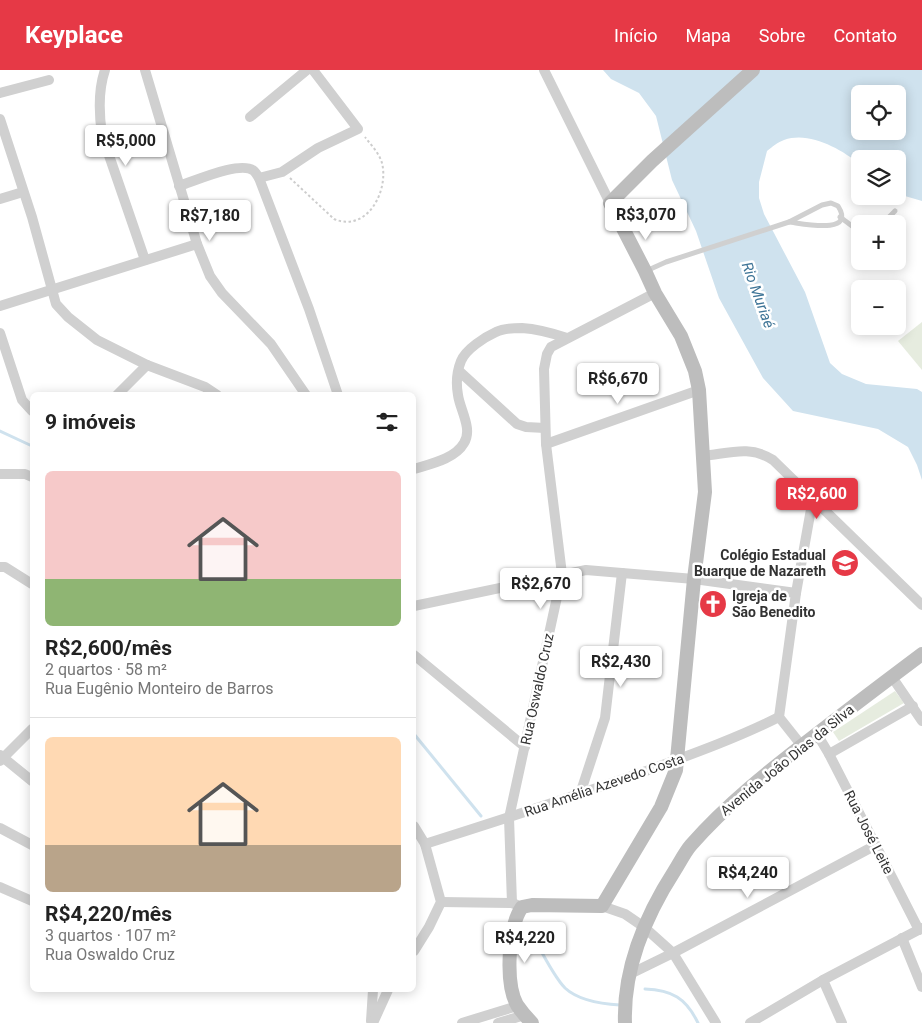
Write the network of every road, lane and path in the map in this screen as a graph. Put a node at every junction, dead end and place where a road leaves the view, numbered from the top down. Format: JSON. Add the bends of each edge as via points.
{"nodes":[{"id":1,"x":105,"y":70,"type":"edge"},
{"id":2,"x":145,"y":70,"type":"edge"},
{"id":3,"x":308,"y":70,"type":"edge"},
{"id":4,"x":313,"y":70,"type":"edge"},
{"id":5,"x":544,"y":70,"type":"edge"},
{"id":6,"x":753,"y":70,"type":"edge"},
{"id":7,"x":49,"y":80,"type":"dead end"},
{"id":8,"x":0,"y":93,"type":"edge"},
{"id":9,"x":250,"y":117,"type":"dead end"},
{"id":10,"x":0,"y":119,"type":"edge"},
{"id":11,"x":358,"y":128,"type":"junction"},
{"id":12,"x":282,"y":172,"type":"junction"},
{"id":13,"x":259,"y":178,"type":"junction"},
{"id":14,"x":179,"y":186,"type":"junction"},
{"id":15,"x":23,"y":192,"type":"junction"},
{"id":16,"x":0,"y":199,"type":"edge"},
{"id":17,"x":610,"y":203,"type":"junction"},
{"id":18,"x":895,"y":211,"type":"dead end"},
{"id":19,"x":891,"y":215,"type":"edge"},
{"id":20,"x":840,"y":217,"type":"junction"},
{"id":21,"x":788,"y":222,"type":"junction"},
{"id":22,"x":851,"y":225,"type":"edge"},
{"id":23,"x":197,"y":244,"type":"junction"},
{"id":24,"x":145,"y":260,"type":"junction"},
{"id":25,"x":645,"y":271,"type":"junction"},
{"id":26,"x":51,"y":290,"type":"junction"},
{"id":27,"x":655,"y":293,"type":"junction"},
{"id":28,"x":0,"y":306,"type":"edge"},
{"id":29,"x":0,"y":333,"type":"edge"},
{"id":30,"x":567,"y":338,"type":"junction"},
{"id":31,"x":147,"y":365,"type":"junction"},
{"id":32,"x":459,"y":371,"type":"junction"},
{"id":33,"x":699,"y":390,"type":"junction"},
{"id":34,"x":120,"y":392,"type":"edge"},
{"id":35,"x":212,"y":392,"type":"edge"},
{"id":36,"x":304,"y":392,"type":"edge"},
{"id":37,"x":337,"y":392,"type":"edge"},
{"id":38,"x":30,"y":409,"type":"edge"},
{"id":39,"x":545,"y":428,"type":"junction"},
{"id":40,"x":546,"y":444,"type":"junction"},
{"id":41,"x":704,"y":456,"type":"junction"},
{"id":42,"x":416,"y":468,"type":"edge"},
{"id":43,"x":30,"y":473,"type":"edge"},
{"id":44,"x":0,"y":474,"type":"edge"},
{"id":45,"x":813,"y":498,"type":"junction"},
{"id":46,"x":0,"y":567,"type":"edge"},
{"id":47,"x":622,"y":573,"type":"junction"},
{"id":48,"x":562,"y":574,"type":"junction"},
{"id":49,"x":694,"y":579,"type":"junction"},
{"id":50,"x":30,"y":583,"type":"edge"},
{"id":51,"x":796,"y":593,"type":"junction"},
{"id":52,"x":922,"y":605,"type":"edge"},
{"id":53,"x":416,"y":606,"type":"edge"},
{"id":54,"x":922,"y":654,"type":"edge"},
{"id":55,"x":416,"y":657,"type":"edge"},
{"id":56,"x":892,"y":676,"type":"junction"},
{"id":57,"x":913,"y":706,"type":"junction"},
{"id":58,"x":779,"y":717,"type":"junction"},
{"id":59,"x":922,"y":721,"type":"edge"},
{"id":60,"x":30,"y":731,"type":"edge"},
{"id":61,"x":817,"y":734,"type":"junction"},
{"id":62,"x":802,"y":746,"type":"junction"},
{"id":63,"x":525,"y":747,"type":"junction"},
{"id":64,"x":829,"y":754,"type":"junction"},
{"id":65,"x":1,"y":758,"type":"edge"},
{"id":66,"x":679,"y":759,"type":"junction"},
{"id":67,"x":30,"y":780,"type":"edge"},
{"id":68,"x":580,"y":794,"type":"junction"},
{"id":69,"x":509,"y":818,"type":"junction"},
{"id":70,"x":0,"y":828,"type":"edge"},
{"id":71,"x":416,"y":829,"type":"edge"},
{"id":72,"x":30,"y":844,"type":"edge"},
{"id":73,"x":425,"y":844,"type":"junction"},
{"id":74,"x":876,"y":845,"type":"junction"},
{"id":75,"x":0,"y":887,"type":"edge"},
{"id":76,"x":30,"y":900,"type":"edge"},
{"id":77,"x":441,"y":902,"type":"junction"},
{"id":78,"x":517,"y":905,"type":"junction"},
{"id":79,"x":602,"y":906,"type":"junction"},
{"id":80,"x":644,"y":927,"type":"junction"},
{"id":81,"x":921,"y":929,"type":"edge"},
{"id":82,"x":902,"y":938,"type":"junction"},
{"id":83,"x":416,"y":948,"type":"edge"},
{"id":84,"x":673,"y":953,"type":"junction"},
{"id":85,"x":630,"y":974,"type":"junction"},
{"id":86,"x":823,"y":980,"type":"junction"},
{"id":87,"x":922,"y":987,"type":"edge"},
{"id":88,"x":373,"y":992,"type":"edge"},
{"id":89,"x":387,"y":992,"type":"edge"},
{"id":90,"x":527,"y":1017,"type":"edge"},
{"id":91,"x":372,"y":1023,"type":"edge"},
{"id":92,"x":462,"y":1023,"type":"edge"},
{"id":93,"x":498,"y":1023,"type":"edge"},
{"id":94,"x":625,"y":1023,"type":"edge"},
{"id":95,"x":716,"y":1023,"type":"edge"},
{"id":96,"x":750,"y":1023,"type":"edge"},
{"id":97,"x":842,"y":1023,"type":"edge"}],
"edges":[{"from":1,"to":24,"type":"street","via":[[101,82],[102,135]]},
{"from":2,"to":14,"type":"street"},
{"from":3,"to":9,"type":"street"},
{"from":4,"to":11,"type":"street"},
{"from":5,"to":17,"type":"street"},
{"from":6,"to":17,"type":"main road"},
{"from":7,"to":8,"type":"street"},
{"from":10,"to":15,"type":"street"},
{"from":11,"to":12,"type":"street","via":[[318,148]]},
{"from":11,"to":12,"type":"path","via":[[382,164],[382,188],[373,208],[363,216],[343,222],[334,218]]},
{"from":12,"to":13,"type":"street"},
{"from":13,"to":14,"type":"street","via":[[254,171],[236,167]]},
{"from":13,"to":37,"type":"street"},
{"from":14,"to":23,"type":"street"},
{"from":15,"to":16,"type":"street"},
{"from":15,"to":26,"type":"street"},
{"from":17,"to":25,"type":"main road"},
{"from":18,"to":19,"type":"lane"},
{"from":20,"to":21,"type":"lane","via":[[836,224],[826,227]]},
{"from":20,"to":21,"type":"lane","via":[[838,206],[830,203]]},
{"from":20,"to":22,"type":"lane"},
{"from":21,"to":25,"type":"lane"},
{"from":23,"to":24,"type":"street"},
{"from":23,"to":36,"type":"street","via":[[210,276],[222,293],[271,344]]},
{"from":24,"to":26,"type":"street"},
{"from":25,"to":27,"type":"main road"},
{"from":26,"to":28,"type":"street"},
{"from":26,"to":31,"type":"street","via":[[62,311],[97,340]]},
{"from":27,"to":30,"type":"street","name":"Rua Oswaldo Cruz"},
{"from":27,"to":33,"type":"main road","via":[[681,336]]},
{"from":29,"to":38,"type":"street","via":[[22,400]]},
{"from":30,"to":32,"type":"street","via":[[521,328],[497,331],[472,348],[461,360]]},
{"from":30,"to":39,"type":"street","name":"Rua Oswaldo Cruz","via":[[551,347],[547,354]]},
{"from":31,"to":34,"type":"street"},
{"from":31,"to":35,"type":"street"},
{"from":32,"to":39,"type":"street","via":[[517,424]]},
{"from":32,"to":42,"type":"street","via":[[458,396],[467,425],[465,442],[446,458]]},
{"from":33,"to":40,"type":"street"},
{"from":33,"to":41,"type":"main road"},
{"from":39,"to":40,"type":"street","name":"Rua Oswaldo Cruz"},
{"from":40,"to":48,"type":"street","name":"Rua Oswaldo Cruz"},
{"from":41,"to":45,"type":"street","via":[[756,451],[773,460]]},
{"from":41,"to":49,"type":"main road","via":[[705,492]]},
{"from":43,"to":44,"type":"street"},
{"from":45,"to":51,"type":"street"},
{"from":45,"to":52,"type":"street"},
{"from":46,"to":50,"type":"street"},
{"from":47,"to":48,"type":"street","via":[[586,570]]},
{"from":47,"to":49,"type":"street"},
{"from":47,"to":68,"type":"street","via":[[604,718]]},
{"from":48,"to":53,"type":"street"},
{"from":48,"to":63,"type":"street","name":"Rua Oswaldo Cruz"},
{"from":49,"to":51,"type":"street"},
{"from":49,"to":66,"type":"main road"},
{"from":51,"to":58,"type":"street"},
{"from":54,"to":56,"type":"main road","name":"Avenida João Dias da Silva"},
{"from":55,"to":63,"type":"street"},
{"from":56,"to":57,"type":"street"},
{"from":56,"to":61,"type":"main road","name":"Avenida João Dias da Silva"},
{"from":57,"to":59,"type":"street"},
{"from":57,"to":64,"type":"street"},
{"from":58,"to":62,"type":"street"},
{"from":58,"to":66,"type":"street","name":"Rua Amélia Azevedo Costa"},
{"from":60,"to":65,"type":"street"},
{"from":61,"to":62,"type":"main road","name":"Avenida João Dias da Silva"},
{"from":61,"to":64,"type":"street","name":"Rua José Leite"},
{"from":62,"to":80,"type":"main road","name":"Avenida João Dias da Silva","via":[[731,804],[690,847],[661,892]]},
{"from":63,"to":69,"type":"street","name":"Rua Oswaldo Cruz"},
{"from":64,"to":74,"type":"street","name":"Rua José Leite"},
{"from":65,"to":67,"type":"street"},
{"from":66,"to":68,"type":"street","name":"Rua Amélia Azevedo Costa"},
{"from":66,"to":79,"type":"main road","via":[[661,807]]},
{"from":68,"to":69,"type":"street","name":"Rua Amélia Azevedo Costa"},
{"from":69,"to":73,"type":"street","name":"Rua Amélia Azevedo Costa"},
{"from":69,"to":78,"type":"street","name":"Rua Oswaldo Cruz"},
{"from":70,"to":72,"type":"street"},
{"from":71,"to":73,"type":"street"},
{"from":73,"to":77,"type":"street"},
{"from":74,"to":81,"type":"street","name":"Rua José Leite"},
{"from":74,"to":84,"type":"street"},
{"from":75,"to":76,"type":"street"},
{"from":77,"to":78,"type":"street"},
{"from":77,"to":83,"type":"street"},
{"from":78,"to":79,"type":"main road"},
{"from":78,"to":90,"type":"main road","name":"Rua Oswaldo Cruz","via":[[511,981]]},
{"from":79,"to":80,"type":"street","via":[[625,914]]},
{"from":80,"to":84,"type":"street"},
{"from":80,"to":85,"type":"main road","name":"Avenida João Dias da Silva"},
{"from":81,"to":82,"type":"street"},
{"from":82,"to":86,"type":"street"},
{"from":82,"to":87,"type":"street"},
{"from":84,"to":85,"type":"street"},
{"from":84,"to":95,"type":"street"},
{"from":85,"to":94,"type":"main road","name":"Avenida João Dias da Silva","via":[[624,1005]]},
{"from":86,"to":96,"type":"street"},
{"from":86,"to":97,"type":"street"},
{"from":88,"to":91,"type":"street"},
{"from":89,"to":91,"type":"street"},
{"from":90,"to":92,"type":"street"},
{"from":90,"to":93,"type":"street"}]}
